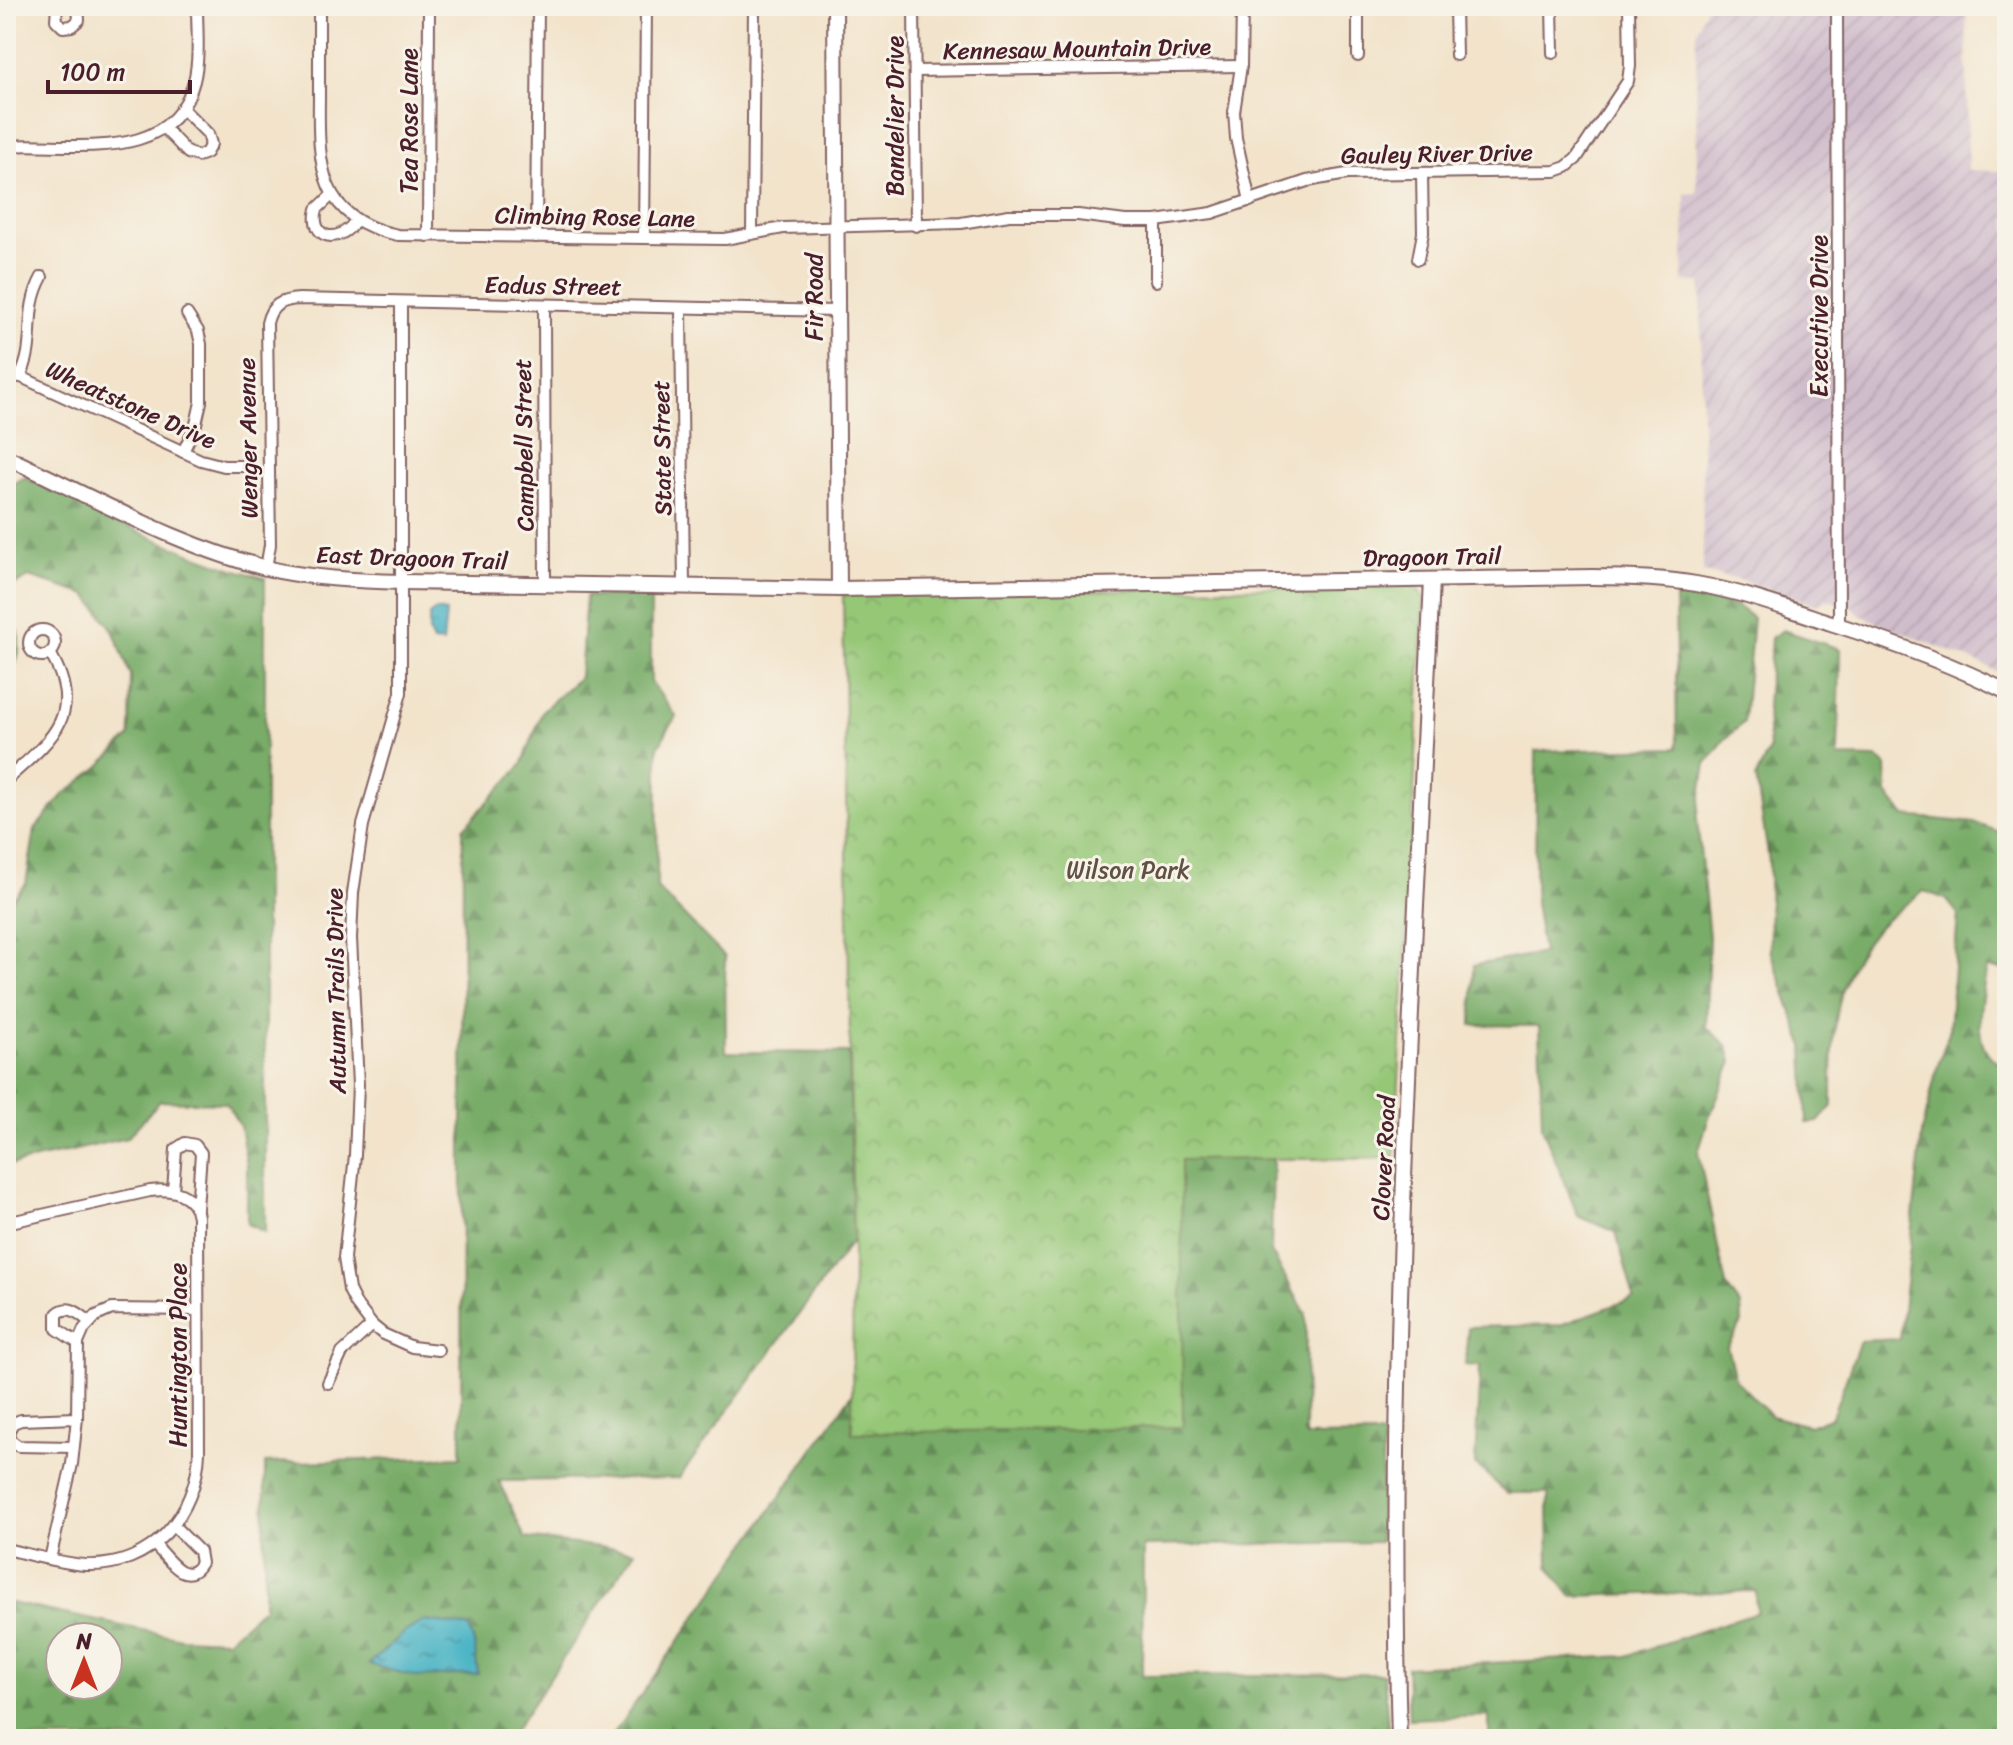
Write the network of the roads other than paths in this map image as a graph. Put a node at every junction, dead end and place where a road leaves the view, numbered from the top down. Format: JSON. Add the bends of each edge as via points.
{"nodes":[{"id":1,"x":57,"y":6,"type":"edge"},
{"id":2,"x":78,"y":6,"type":"edge"},
{"id":3,"x":197,"y":6,"type":"edge"},
{"id":4,"x":319,"y":6,"type":"edge"},
{"id":5,"x":429,"y":6,"type":"edge"},
{"id":6,"x":538,"y":6,"type":"edge"},
{"id":7,"x":646,"y":6,"type":"edge"},
{"id":8,"x":754,"y":6,"type":"edge"},
{"id":9,"x":835,"y":6,"type":"edge"},
{"id":10,"x":914,"y":6,"type":"edge"},
{"id":11,"x":1242,"y":6,"type":"edge"},
{"id":12,"x":1358,"y":6,"type":"edge"},
{"id":13,"x":1455,"y":6,"type":"edge"},
{"id":14,"x":1552,"y":6,"type":"edge"},
{"id":15,"x":1629,"y":6,"type":"edge"},
{"id":16,"x":1837,"y":7,"type":"edge"},
{"id":17,"x":1553,"y":53,"type":"dead end"},
{"id":18,"x":1456,"y":55,"type":"dead end"},
{"id":19,"x":1358,"y":56,"type":"dead end"},
{"id":20,"x":1241,"y":66,"type":"junction"},
{"id":21,"x":915,"y":71,"type":"junction"},
{"id":22,"x":182,"y":108,"type":"junction"},
{"id":23,"x":164,"y":128,"type":"junction"},
{"id":24,"x":6,"y":146,"type":"edge"},
{"id":25,"x":1422,"y":174,"type":"junction"},
{"id":26,"x":332,"y":195,"type":"junction"},
{"id":27,"x":1250,"y":201,"type":"junction"},
{"id":28,"x":356,"y":220,"type":"junction"},
{"id":29,"x":1156,"y":221,"type":"junction"},
{"id":30,"x":916,"y":226,"type":"junction"},
{"id":31,"x":836,"y":228,"type":"junction"},
{"id":32,"x":752,"y":232,"type":"junction"},
{"id":33,"x":428,"y":236,"type":"junction"},
{"id":34,"x":536,"y":237,"type":"junction"},
{"id":35,"x":644,"y":238,"type":"junction"},
{"id":36,"x":1418,"y":259,"type":"dead end"},
{"id":37,"x":42,"y":277,"type":"dead end"},
{"id":38,"x":1156,"y":281,"type":"dead end"},
{"id":39,"x":401,"y":303,"type":"junction"},
{"id":40,"x":544,"y":306,"type":"junction"},
{"id":41,"x":681,"y":308,"type":"junction"},
{"id":42,"x":272,"y":309,"type":"joint"},
{"id":43,"x":836,"y":311,"type":"junction"},
{"id":44,"x":187,"y":314,"type":"dead end"},
{"id":45,"x":6,"y":370,"type":"edge"},
{"id":46,"x":20,"y":377,"type":"junction"},
{"id":47,"x":183,"y":452,"type":"junction"},
{"id":48,"x":6,"y":457,"type":"edge"},
{"id":49,"x":243,"y":466,"type":"dead end"},
{"id":50,"x":266,"y":568,"type":"junction"},
{"id":51,"x":1432,"y":580,"type":"junction"},
{"id":52,"x":402,"y":582,"type":"junction"},
{"id":53,"x":545,"y":584,"type":"junction"},
{"id":54,"x":684,"y":587,"type":"junction"},
{"id":55,"x":839,"y":589,"type":"junction"},
{"id":56,"x":1839,"y":625,"type":"junction"},
{"id":57,"x":50,"y":653,"type":"dead end"},
{"id":58,"x":2007,"y":692,"type":"edge"},
{"id":59,"x":6,"y":780,"type":"edge"},
{"id":60,"x":173,"y":1191,"type":"junction"},
{"id":61,"x":197,"y":1209,"type":"junction"},
{"id":62,"x":6,"y":1223,"type":"edge"},
{"id":63,"x":198,"y":1310,"type":"junction"},
{"id":64,"x":90,"y":1322,"type":"junction"},
{"id":65,"x":372,"y":1325,"type":"junction"},
{"id":66,"x":78,"y":1343,"type":"junction"},
{"id":67,"x":438,"y":1350,"type":"dead end"},
{"id":68,"x":328,"y":1383,"type":"dead end"},
{"id":69,"x":77,"y":1418,"type":"junction"},
{"id":70,"x":73,"y":1447,"type":"junction"},
{"id":71,"x":174,"y":1526,"type":"junction"},
{"id":72,"x":151,"y":1547,"type":"junction"},
{"id":73,"x":6,"y":1549,"type":"edge"},
{"id":74,"x":50,"y":1559,"type":"junction"},
{"id":75,"x":1399,"y":1739,"type":"edge"}],
"edges":[{"from":1,"to":2,"type":"street","via":[[56,20],[63,27],[79,20]]},
{"from":3,"to":22,"type":"street","via":[[196,69]]},
{"from":4,"to":26,"type":"street","via":[[318,149]]},
{"from":5,"to":33,"type":"street","name":"Tea Rose Lane"},
{"from":6,"to":34,"type":"street"},
{"from":7,"to":35,"type":"street"},
{"from":8,"to":32,"type":"street"},
{"from":9,"to":31,"type":"street","name":"Fir Road"},
{"from":10,"to":21,"type":"street","name":"Bandelier Drive"},
{"from":11,"to":20,"type":"street"},
{"from":12,"to":19,"type":"street"},
{"from":13,"to":18,"type":"street"},
{"from":14,"to":17,"type":"street"},
{"from":15,"to":25,"type":"street","name":"Gauley River Drive","via":[[1625,89],[1576,159],[1546,172]]},
{"from":16,"to":56,"type":"street","name":"Executive Drive"},
{"from":20,"to":21,"type":"street","name":"Kennesaw Mountain Drive"},
{"from":20,"to":27,"type":"street","via":[[1234,112]]},
{"from":21,"to":30,"type":"street","name":"Bandelier Drive"},
{"from":22,"to":23,"type":"street"},
{"from":22,"to":23,"type":"street","via":[[210,139],[206,153],[188,153]]},
{"from":23,"to":24,"type":"street","via":[[121,144]]},
{"from":25,"to":27,"type":"street","name":"Gauley River Drive","via":[[1326,177]]},
{"from":25,"to":36,"type":"street"},
{"from":26,"to":28,"type":"street"},
{"from":26,"to":28,"type":"street","via":[[317,209],[319,228],[337,236]]},
{"from":27,"to":29,"type":"street","name":"Gauley River Drive"},
{"from":28,"to":33,"type":"street","name":"Climbing Rose Lane","via":[[382,232]]},
{"from":29,"to":30,"type":"street","name":"Gauley River Drive","via":[[1043,214]]},
{"from":29,"to":38,"type":"street"},
{"from":30,"to":31,"type":"street","name":"Gauley River Drive"},
{"from":31,"to":32,"type":"street","name":"Climbing Rose Lane"},
{"from":31,"to":43,"type":"street","name":"Fir Road"},
{"from":32,"to":35,"type":"street","name":"Climbing Rose Lane","via":[[725,239]]},
{"from":33,"to":34,"type":"street","name":"Climbing Rose Lane"},
{"from":34,"to":35,"type":"street","name":"Climbing Rose Lane"},
{"from":37,"to":46,"type":"street","via":[[30,304],[30,348]]},
{"from":39,"to":40,"type":"street","name":"Eadus Street"},
{"from":39,"to":42,"type":"street","name":"Eadus Street","via":[[291,300]]},
{"from":39,"to":52,"type":"street","name":"Autumn Trails Drive"},
{"from":40,"to":41,"type":"street","name":"Eadus Street"},
{"from":40,"to":53,"type":"street","name":"Campbell Street"},
{"from":41,"to":43,"type":"street","name":"Eadus Street"},
{"from":41,"to":54,"type":"street","name":"State Street"},
{"from":42,"to":50,"type":"street","name":"Wenger Avenue","via":[[267,323]]},
{"from":43,"to":55,"type":"street","name":"Fir Road"},
{"from":44,"to":47,"type":"street","via":[[201,344],[201,402]]},
{"from":45,"to":46,"type":"street","name":"Wheatstone Drive"},
{"from":46,"to":47,"type":"street","name":"Wheatstone Drive"},
{"from":47,"to":49,"type":"street","name":"Wheatstone Drive","via":[[214,465]]},
{"from":48,"to":50,"type":"street","name":"East Dragoon Trail","via":[[198,546]]},
{"from":50,"to":52,"type":"street","name":"East Dragoon Trail","via":[[330,579]]},
{"from":51,"to":55,"type":"street","name":"Dragoon Trail"},
{"from":51,"to":56,"type":"street","name":"Dragoon Trail","via":[[1677,581],[1737,593]]},
{"from":51,"to":75,"type":"street","name":"Clover Road","via":[[1397,1356]]},
{"from":52,"to":53,"type":"street","name":"East Dragoon Trail"},
{"from":52,"to":65,"type":"street","name":"Autumn Trails Drive","via":[[401,693],[363,825],[351,917],[358,1085],[344,1258],[349,1290]]},
{"from":53,"to":54,"type":"street","name":"East Dragoon Trail"},
{"from":54,"to":55,"type":"street","name":"East Dragoon Trail"},
{"from":56,"to":58,"type":"street","name":"Dragoon Trail","via":[[1931,657]]},
{"from":57,"to":59,"type":"street","via":[[66,695],[62,719],[46,745]]},
{"from":60,"to":61,"type":"street"},
{"from":60,"to":61,"type":"street","name":"Huntington Place","via":[[176,1149],[185,1143],[195,1145],[201,1153]]},
{"from":60,"to":62,"type":"street","via":[[150,1191]]},
{"from":61,"to":63,"type":"street","name":"Huntington Place"},
{"from":63,"to":64,"type":"street","via":[[124,1308],[103,1312]]},
{"from":63,"to":71,"type":"street","name":"Huntington Place","via":[[198,1469],[191,1498]]},
{"from":64,"to":66,"type":"street"},
{"from":64,"to":66,"type":"street","via":[[70,1309],[57,1314],[57,1329]]},
{"from":65,"to":67,"type":"street","name":"Autumn Trails Drive","via":[[412,1347]]},
{"from":65,"to":68,"type":"street","via":[[342,1353]]},
{"from":66,"to":69,"type":"street"},
{"from":69,"to":70,"type":"street"},
{"from":69,"to":70,"type":"street","via":[[21,1420],[8,1432],[18,1446]]},
{"from":70,"to":74,"type":"street"},
{"from":71,"to":72,"type":"street","name":"Huntington Place"},
{"from":71,"to":72,"type":"street","via":[[201,1554],[195,1572],[179,1571]]},
{"from":72,"to":74,"type":"street","via":[[102,1564]]},
{"from":73,"to":74,"type":"street"}]}
